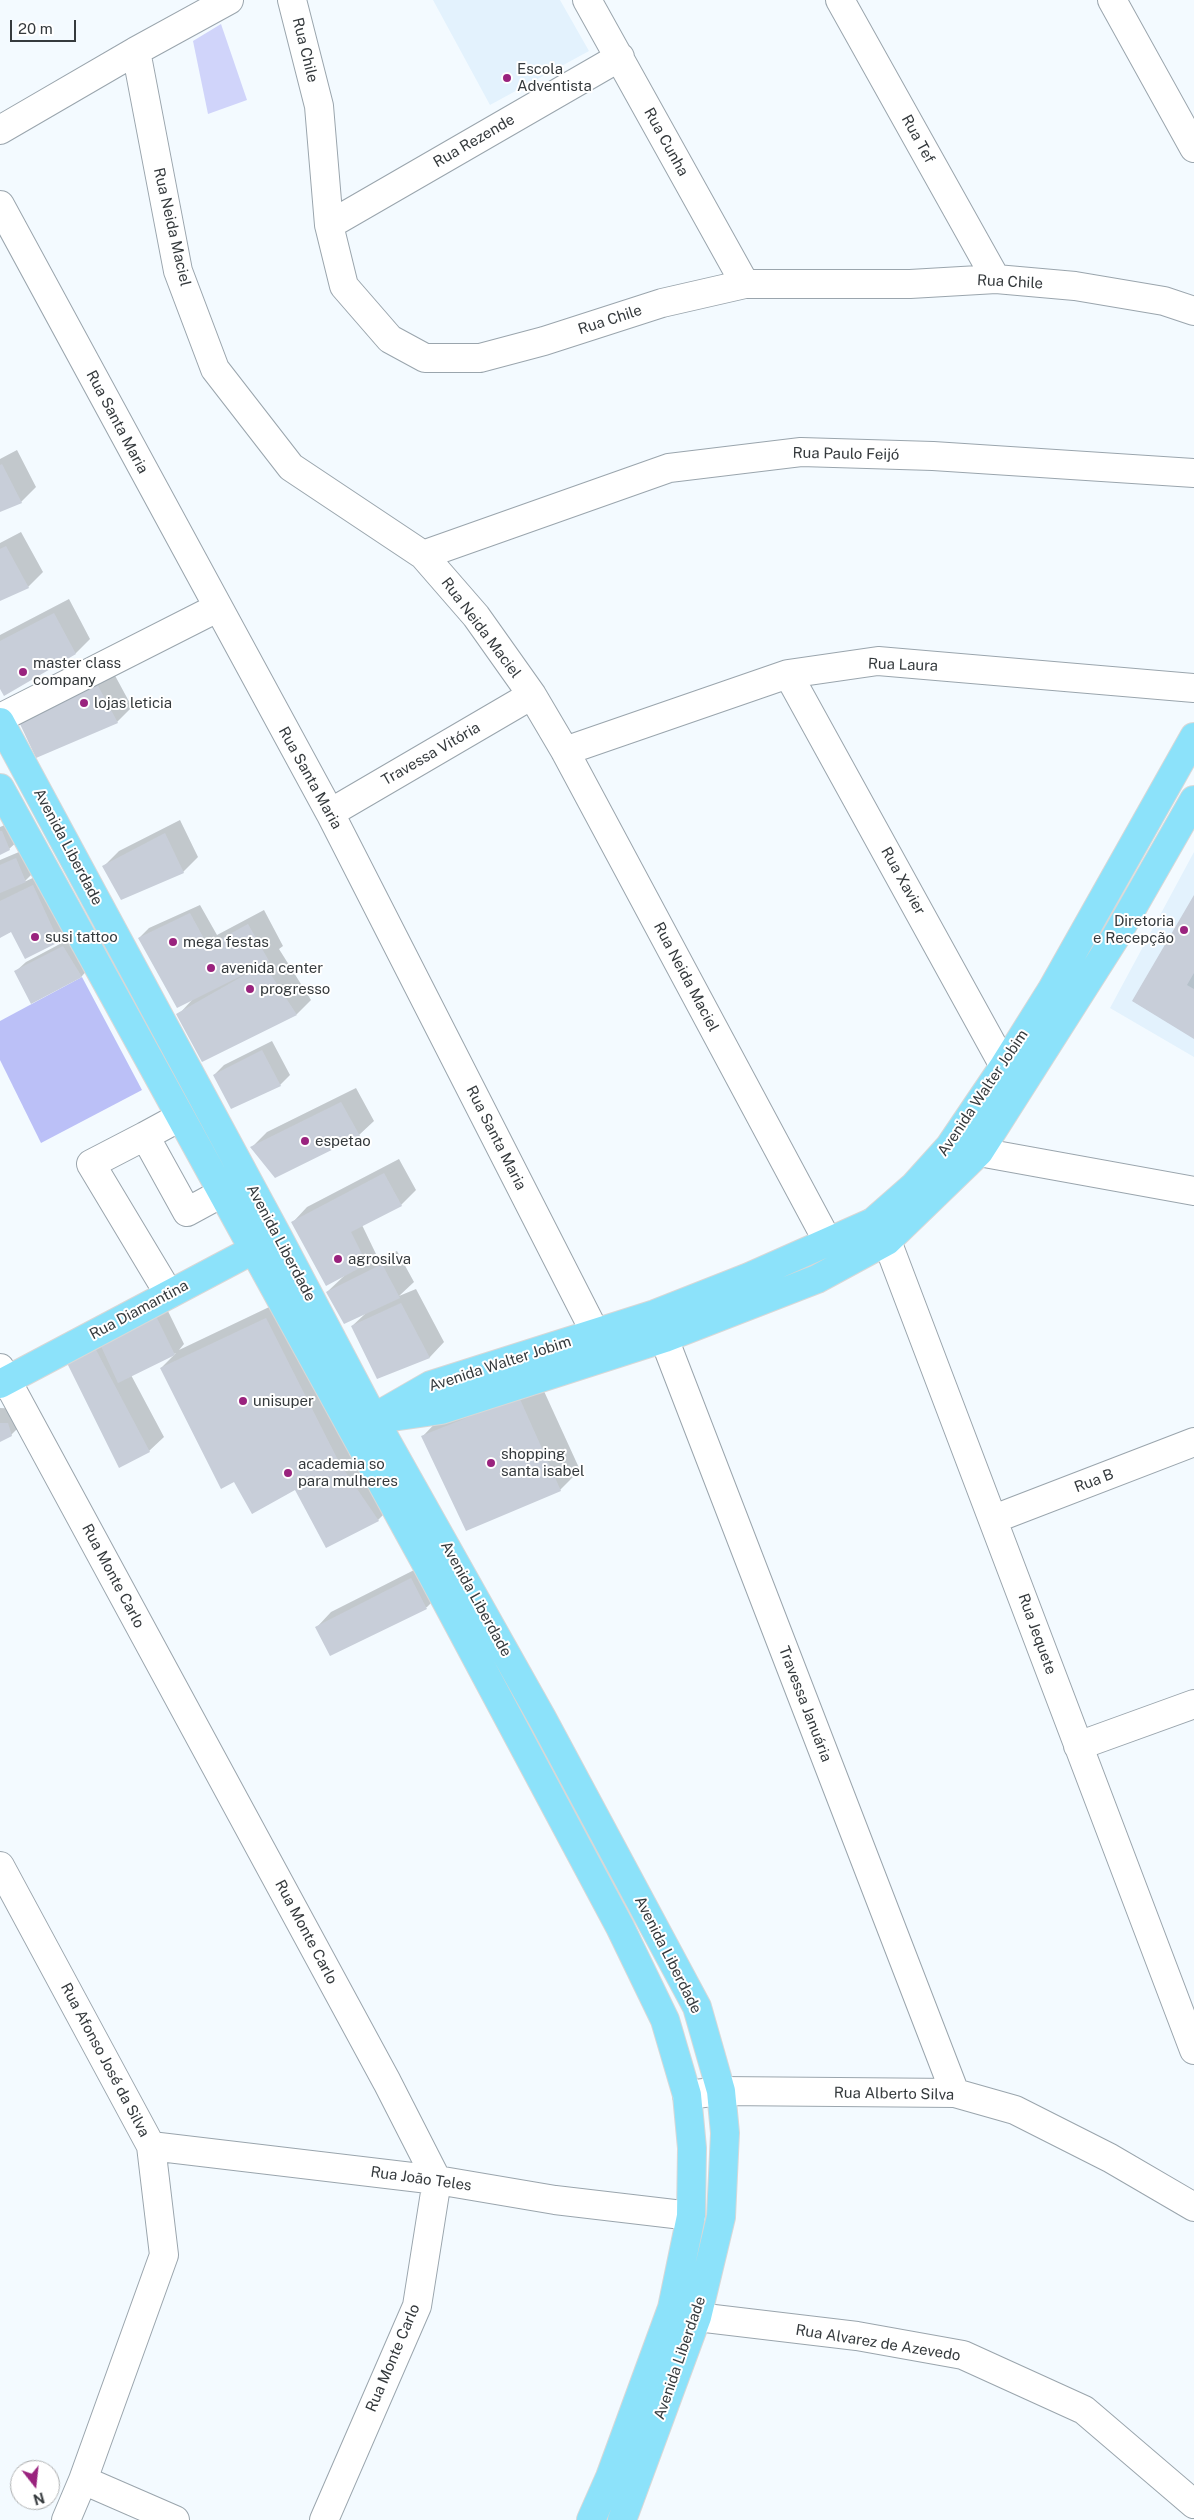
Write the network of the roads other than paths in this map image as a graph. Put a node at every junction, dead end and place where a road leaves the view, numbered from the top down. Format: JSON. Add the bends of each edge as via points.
{"nodes":[{"id":1,"x":229,"y":0,"type":"edge"},
{"id":2,"x":292,"y":0,"type":"edge"},
{"id":3,"x":587,"y":0,"type":"edge"},
{"id":4,"x":840,"y":0,"type":"edge"},
{"id":5,"x":1112,"y":0,"type":"edge"},
{"id":6,"x":136,"y":51,"type":"junction"},
{"id":7,"x":620,"y":57,"type":"junction"},
{"id":8,"x":0,"y":130,"type":"edge"},
{"id":9,"x":1194,"y":148,"type":"edge"},
{"id":10,"x":0,"y":205,"type":"edge"},
{"id":11,"x":329,"y":225,"type":"junction"},
{"id":12,"x":996,"y":278,"type":"junction"},
{"id":13,"x":745,"y":284,"type":"junction"},
{"id":14,"x":1194,"y":311,"type":"edge"},
{"id":15,"x":1194,"y":473,"type":"edge"},
{"id":16,"x":423,"y":555,"type":"junction"},
{"id":17,"x":217,"y":608,"type":"junction"},
{"id":18,"x":788,"y":674,"type":"junction"},
{"id":19,"x":1194,"y":688,"type":"edge"},
{"id":20,"x":532,"y":695,"type":"junction"},
{"id":21,"x":0,"y":718,"type":"edge"},
{"id":22,"x":0,"y":722,"type":"edge"},
{"id":23,"x":1194,"y":737,"type":"edge"},
{"id":24,"x":565,"y":751,"type":"junction"},
{"id":25,"x":0,"y":788,"type":"edge"},
{"id":26,"x":1194,"y":800,"type":"edge"},
{"id":27,"x":330,"y":813,"type":"junction"},
{"id":28,"x":1016,"y":1072,"type":"junction"},
{"id":29,"x":180,"y":1117,"type":"junction"},
{"id":30,"x":145,"y":1136,"type":"junction"},
{"id":31,"x":950,"y":1146,"type":"junction"},
{"id":32,"x":980,"y":1152,"type":"junction"},
{"id":33,"x":1194,"y":1191,"type":"edge"},
{"id":34,"x":222,"y":1193,"type":"junction"},
{"id":35,"x":880,"y":1232,"type":"junction"},
{"id":36,"x":278,"y":1237,"type":"junction"},
{"id":37,"x":828,"y":1242,"type":"junction"},
{"id":38,"x":253,"y":1249,"type":"junction"},
{"id":39,"x":169,"y":1294,"type":"junction"},
{"id":40,"x":660,"y":1326,"type":"junction"},
{"id":41,"x":596,"y":1332,"type":"junction"},
{"id":42,"x":608,"y":1357,"type":"junction"},
{"id":43,"x":2,"y":1377,"type":"edge"},
{"id":44,"x":363,"y":1424,"type":"junction"},
{"id":45,"x":1194,"y":1442,"type":"edge"},
{"id":46,"x":994,"y":1519,"type":"junction"},
{"id":47,"x":452,"y":1554,"type":"junction"},
{"id":48,"x":428,"y":1567,"type":"junction"},
{"id":49,"x":1194,"y":1704,"type":"edge"},
{"id":50,"x":1078,"y":1746,"type":"junction"},
{"id":51,"x":0,"y":1866,"type":"edge"},
{"id":52,"x":1194,"y":2050,"type":"edge"},
{"id":53,"x":721,"y":2091,"type":"junction"},
{"id":54,"x":955,"y":2094,"type":"junction"},
{"id":55,"x":687,"y":2095,"type":"junction"},
{"id":56,"x":151,"y":2146,"type":"junction"},
{"id":57,"x":437,"y":2180,"type":"junction"},
{"id":58,"x":1194,"y":2207,"type":"edge"},
{"id":59,"x":691,"y":2216,"type":"junction"},
{"id":60,"x":697,"y":2317,"type":"junction"},
{"id":61,"x":83,"y":2480,"type":"junction"},
{"id":62,"x":1194,"y":2504,"type":"edge"},
{"id":63,"x":66,"y":2520,"type":"edge"},
{"id":64,"x":175,"y":2520,"type":"edge"},
{"id":65,"x":324,"y":2520,"type":"edge"},
{"id":66,"x":591,"y":2520,"type":"edge"},
{"id":67,"x":622,"y":2520,"type":"edge"}],
"edges":[{"from":1,"to":6,"type":"street"},
{"from":2,"to":11,"type":"street","name":"Rua Chile","via":[[319,106]]},
{"from":3,"to":7,"type":"street","name":"Rua Cunha"},
{"from":4,"to":12,"type":"street","name":"Rua Tef"},
{"from":5,"to":9,"type":"street"},
{"from":6,"to":8,"type":"street"},
{"from":6,"to":16,"type":"street","name":"Rua Neida Maciel","via":[[178,272],[215,369],[291,467]]},
{"from":7,"to":11,"type":"street","name":"Rua Rezende"},
{"from":7,"to":13,"type":"street","name":"Rua Cunha"},
{"from":10,"to":17,"type":"street","name":"Rua Santa Maria"},
{"from":11,"to":13,"type":"street","name":"Rua Chile","via":[[344,286],[390,339],[425,358],[480,358],[662,303]]},
{"from":12,"to":13,"type":"street","name":"Rua Chile","via":[[910,284]]},
{"from":12,"to":14,"type":"street","name":"Rua Chile","via":[[1075,286],[1164,301]]},
{"from":15,"to":16,"type":"street","name":"Rua Paulo Feijó","via":[[933,456],[801,452],[668,468]]},
{"from":16,"to":20,"type":"street","name":"Rua Neida Maciel","via":[[476,616]]},
{"from":17,"to":21,"type":"street"},
{"from":17,"to":27,"type":"street","name":"Rua Santa Maria"},
{"from":18,"to":19,"type":"street","name":"Rua Laura","via":[[878,661]]},
{"from":18,"to":24,"type":"street","name":"Rua Laura"},
{"from":18,"to":28,"type":"street","name":"Rua Xavier"},
{"from":20,"to":24,"type":"street","name":"Rua Neida Maciel"},
{"from":20,"to":27,"type":"street","name":"Travessa Vitória"},
{"from":22,"to":36,"type":"main road","name":"Avenida Liberdade"},
{"from":23,"to":28,"type":"main road","name":"Avenida Walter Jobim","via":[[1051,991]]},
{"from":24,"to":37,"type":"street","name":"Rua Neida Maciel"},
{"from":25,"to":29,"type":"main road","name":"Avenida Liberdade"},
{"from":26,"to":28,"type":"main road","name":"Avenida Walter Jobim","via":[[1115,938]]},
{"from":27,"to":41,"type":"street","name":"Rua Santa Maria"},
{"from":28,"to":31,"type":"main road","name":"Avenida Walter Jobim"},
{"from":28,"to":32,"type":"main road","name":"Avenida Walter Jobim"},
{"from":29,"to":30,"type":"street"},
{"from":29,"to":34,"type":"main road","name":"Avenida Liberdade"},
{"from":30,"to":34,"type":"street","via":[[187,1212]]},
{"from":30,"to":39,"type":"street","via":[[91,1164]]},
{"from":31,"to":32,"type":"street"},
{"from":31,"to":35,"type":"main road","name":"Avenida Walter Jobim","via":[[914,1186]]},
{"from":32,"to":33,"type":"street"},
{"from":32,"to":35,"type":"main road","name":"Avenida Walter Jobim"},
{"from":34,"to":38,"type":"main road","name":"Avenida Liberdade"},
{"from":35,"to":37,"type":"main road","name":"Avenida Walter Jobim"},
{"from":35,"to":40,"type":"main road","name":"Avenida Walter Jobim","via":[[817,1279]]},
{"from":35,"to":46,"type":"street","name":"Rua Jequete"},
{"from":36,"to":38,"type":"main road","name":"Rua Diamantina"},
{"from":36,"to":44,"type":"main road","name":"Avenida Liberdade"},
{"from":37,"to":40,"type":"main road","name":"Avenida Walter Jobim","via":[[749,1277]]},
{"from":38,"to":39,"type":"main road","name":"Rua Diamantina"},
{"from":38,"to":44,"type":"main road","name":"Avenida Liberdade"},
{"from":39,"to":43,"type":"main road","name":"Rua Diamantina"},
{"from":40,"to":41,"type":"main road","name":"Avenida Walter Jobim"},
{"from":40,"to":42,"type":"main road","name":"Avenida Walter Jobim"},
{"from":40,"to":54,"type":"street","name":"Travessa Januária"},
{"from":41,"to":42,"type":"street","name":"Rua Santa Maria"},
{"from":41,"to":44,"type":"main road","name":"Avenida Walter Jobim","via":[[431,1385]]},
{"from":42,"to":44,"type":"main road","name":"Avenida Walter Jobim","via":[[441,1410]]},
{"from":43,"to":57,"type":"street","name":"Rua Monte Carlo","via":[[387,2082]]},
{"from":44,"to":47,"type":"main road","name":"Avenida Liberdade"},
{"from":44,"to":48,"type":"main road","name":"Avenida Liberdade"},
{"from":45,"to":46,"type":"street","name":"Rua B"},
{"from":46,"to":50,"type":"street","name":"Rua Jequete"},
{"from":47,"to":48,"type":"main road"},
{"from":47,"to":53,"type":"main road","name":"Avenida Liberdade","via":[[697,2008]]},
{"from":48,"to":55,"type":"main road","name":"Avenida Liberdade","via":[[624,1936],[665,2020]]},
{"from":49,"to":50,"type":"street"},
{"from":50,"to":52,"type":"street","name":"Rua Jequete"},
{"from":51,"to":56,"type":"street","name":"Rua Afonso José da Silva"},
{"from":53,"to":54,"type":"street","name":"Rua Alberto Silva"},
{"from":53,"to":55,"type":"street","name":"Rua Alberto Silva"},
{"from":53,"to":60,"type":"main road","name":"Avenida Liberdade","via":[[725,2132],[720,2217]]},
{"from":54,"to":58,"type":"street","name":"Rua Alberto Silva","via":[[1015,2110],[1110,2158]]},
{"from":55,"to":59,"type":"main road","name":"Avenida Liberdade","via":[[692,2148]]},
{"from":56,"to":57,"type":"street","name":"Rua João Teles"},
{"from":56,"to":61,"type":"street","name":"Rua Afonso José da Silva","via":[[164,2255]]},
{"from":57,"to":59,"type":"street","name":"Rua João Teles","via":[[555,2200]]},
{"from":57,"to":65,"type":"street","name":"Rua Monte Carlo","via":[[417,2306]]},
{"from":59,"to":66,"type":"main road","name":"Avenida Liberdade","via":[[672,2308]]},
{"from":60,"to":62,"type":"street","name":"Rua Alvarez de Azevedo","via":[[857,2336],[963,2355],[1084,2410]]},
{"from":60,"to":67,"type":"main road","name":"Avenida Liberdade"},
{"from":61,"to":63,"type":"street","name":"Rua Afonso José da Silva"},
{"from":61,"to":64,"type":"street"}]}
